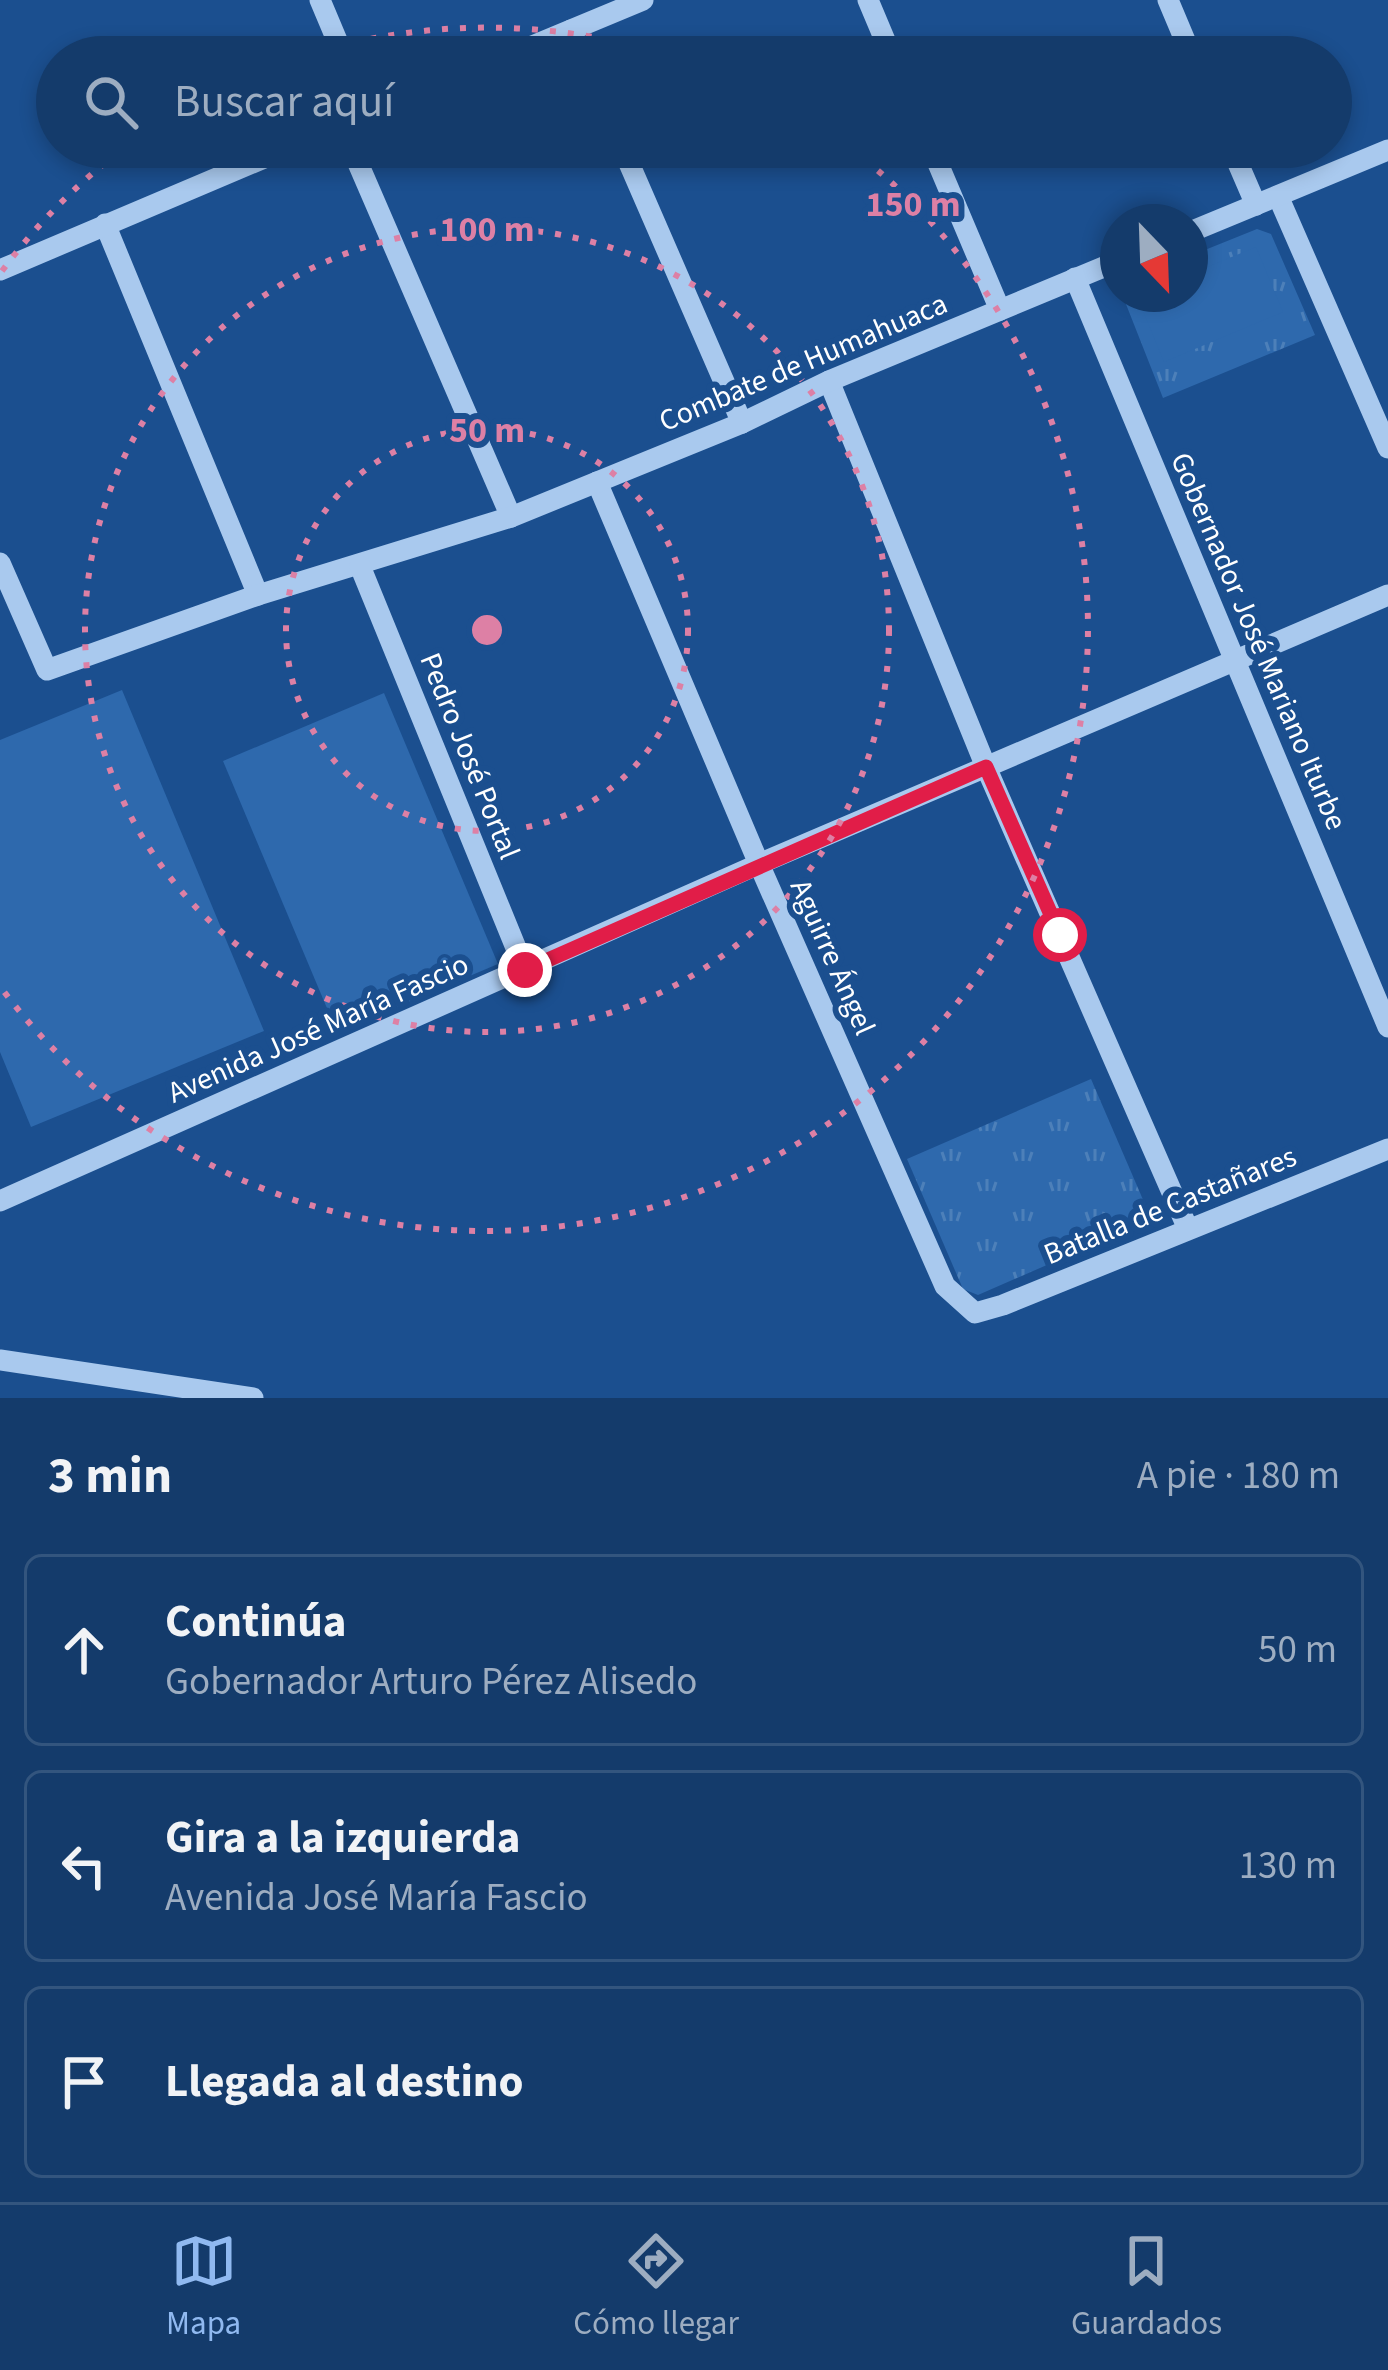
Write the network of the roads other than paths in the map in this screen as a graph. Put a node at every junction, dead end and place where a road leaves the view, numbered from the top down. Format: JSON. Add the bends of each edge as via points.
{"nodes":[{"id":1,"x":320,"y":0,"type":"edge"},
{"id":2,"x":643,"y":0,"type":"edge"},
{"id":3,"x":868,"y":0,"type":"edge"},
{"id":4,"x":1168,"y":0,"type":"edge"},
{"id":5,"x":571,"y":30,"type":"junction"},
{"id":6,"x":335,"y":36,"type":"edge"},
{"id":7,"x":557,"y":36,"type":"edge"},
{"id":8,"x":573,"y":36,"type":"edge"},
{"id":9,"x":883,"y":36,"type":"edge"},
{"id":10,"x":1183,"y":36,"type":"edge"},
{"id":11,"x":1388,"y":150,"type":"edge"},
{"id":12,"x":1352,"y":165,"type":"edge"},
{"id":13,"x":240,"y":168,"type":"edge"},
{"id":14,"x":360,"y":168,"type":"edge"},
{"id":15,"x":631,"y":168,"type":"edge"},
{"id":16,"x":940,"y":168,"type":"edge"},
{"id":17,"x":1240,"y":168,"type":"edge"},
{"id":18,"x":1345,"y":168,"type":"edge"},
{"id":19,"x":1278,"y":196,"type":"junction"},
{"id":20,"x":1256,"y":205,"type":"junction"},
{"id":21,"x":105,"y":224,"type":"junction"},
{"id":22,"x":1208,"y":225,"type":"edge"},
{"id":23,"x":1100,"y":268,"type":"edge"},
{"id":24,"x":0,"y":270,"type":"edge"},
{"id":25,"x":1075,"y":278,"type":"junction"},
{"id":26,"x":1000,"y":310,"type":"junction"},
{"id":27,"x":829,"y":381,"type":"junction"},
{"id":28,"x":742,"y":423,"type":"junction"},
{"id":29,"x":1388,"y":448,"type":"edge"},
{"id":30,"x":598,"y":482,"type":"junction"},
{"id":31,"x":511,"y":517,"type":"junction"},
{"id":32,"x":0,"y":562,"type":"edge"},
{"id":33,"x":360,"y":566,"type":"junction"},
{"id":34,"x":258,"y":595,"type":"junction"},
{"id":35,"x":1388,"y":596,"type":"edge"},
{"id":36,"x":1234,"y":662,"type":"junction"},
{"id":37,"x":986,"y":767,"type":"junction"},
{"id":38,"x":759,"y":864,"type":"junction"},
{"id":39,"x":525,"y":970,"type":"junction"},
{"id":40,"x":1388,"y":1028,"type":"edge"},
{"id":41,"x":1388,"y":1149,"type":"edge"},
{"id":42,"x":0,"y":1201,"type":"edge"},
{"id":43,"x":1188,"y":1229,"type":"junction"},
{"id":44,"x":974,"y":1313,"type":"joint"},
{"id":45,"x":0,"y":1360,"type":"edge"},
{"id":46,"x":253,"y":1398,"type":"edge"}],
"edges":[{"from":1,"to":6,"type":"street"},
{"from":2,"to":5,"type":"street"},
{"from":3,"to":9,"type":"street"},
{"from":4,"to":10,"type":"street"},
{"from":5,"to":7,"type":"street"},
{"from":5,"to":8,"type":"street"},
{"from":11,"to":12,"type":"street"},
{"from":13,"to":21,"type":"street"},
{"from":14,"to":31,"type":"street"},
{"from":15,"to":28,"type":"street"},
{"from":16,"to":26,"type":"street"},
{"from":17,"to":20,"type":"street"},
{"from":18,"to":19,"type":"street"},
{"from":19,"to":20,"type":"street"},
{"from":19,"to":29,"type":"street"},
{"from":20,"to":22,"type":"street"},
{"from":21,"to":24,"type":"street"},
{"from":21,"to":34,"type":"street"},
{"from":23,"to":25,"type":"street","name":"Combate de Humahuaca"},
{"from":25,"to":26,"type":"street","name":"Combate de Humahuaca"},
{"from":25,"to":36,"type":"street","name":"Gobernador José Mariano Iturbe"},
{"from":26,"to":27,"type":"street","name":"Combate de Humahuaca"},
{"from":27,"to":28,"type":"street","name":"Combate de Humahuaca"},
{"from":27,"to":37,"type":"street"},
{"from":28,"to":30,"type":"street","name":"Combate de Humahuaca"},
{"from":30,"to":31,"type":"street","name":"Combate de Humahuaca"},
{"from":30,"to":38,"type":"street","name":"Aguirre Ángel"},
{"from":31,"to":33,"type":"street","name":"Combate de Humahuaca"},
{"from":32,"to":34,"type":"street","name":"Combate de Humahuaca","via":[[46,670]]},
{"from":33,"to":34,"type":"street","name":"Combate de Humahuaca"},
{"from":33,"to":39,"type":"street","name":"Pedro José Portal"},
{"from":35,"to":36,"type":"street","name":"Avenida José María Fascio"},
{"from":36,"to":37,"type":"street","name":"Avenida José María Fascio"},
{"from":36,"to":40,"type":"street","name":"Gobernador José Mariano Iturbe"},
{"from":37,"to":38,"type":"street","name":"Avenida José María Fascio"},
{"from":37,"to":43,"type":"street"},
{"from":38,"to":39,"type":"street","name":"Avenida José María Fascio"},
{"from":38,"to":44,"type":"street","name":"Aguirre Ángel","via":[[945,1286]]},
{"from":39,"to":42,"type":"street","name":"Avenida José María Fascio"},
{"from":41,"to":43,"type":"street","name":"Batalla de Castañares"},
{"from":43,"to":44,"type":"street","name":"Batalla de Castañares"},
{"from":45,"to":46,"type":"street"}]}
